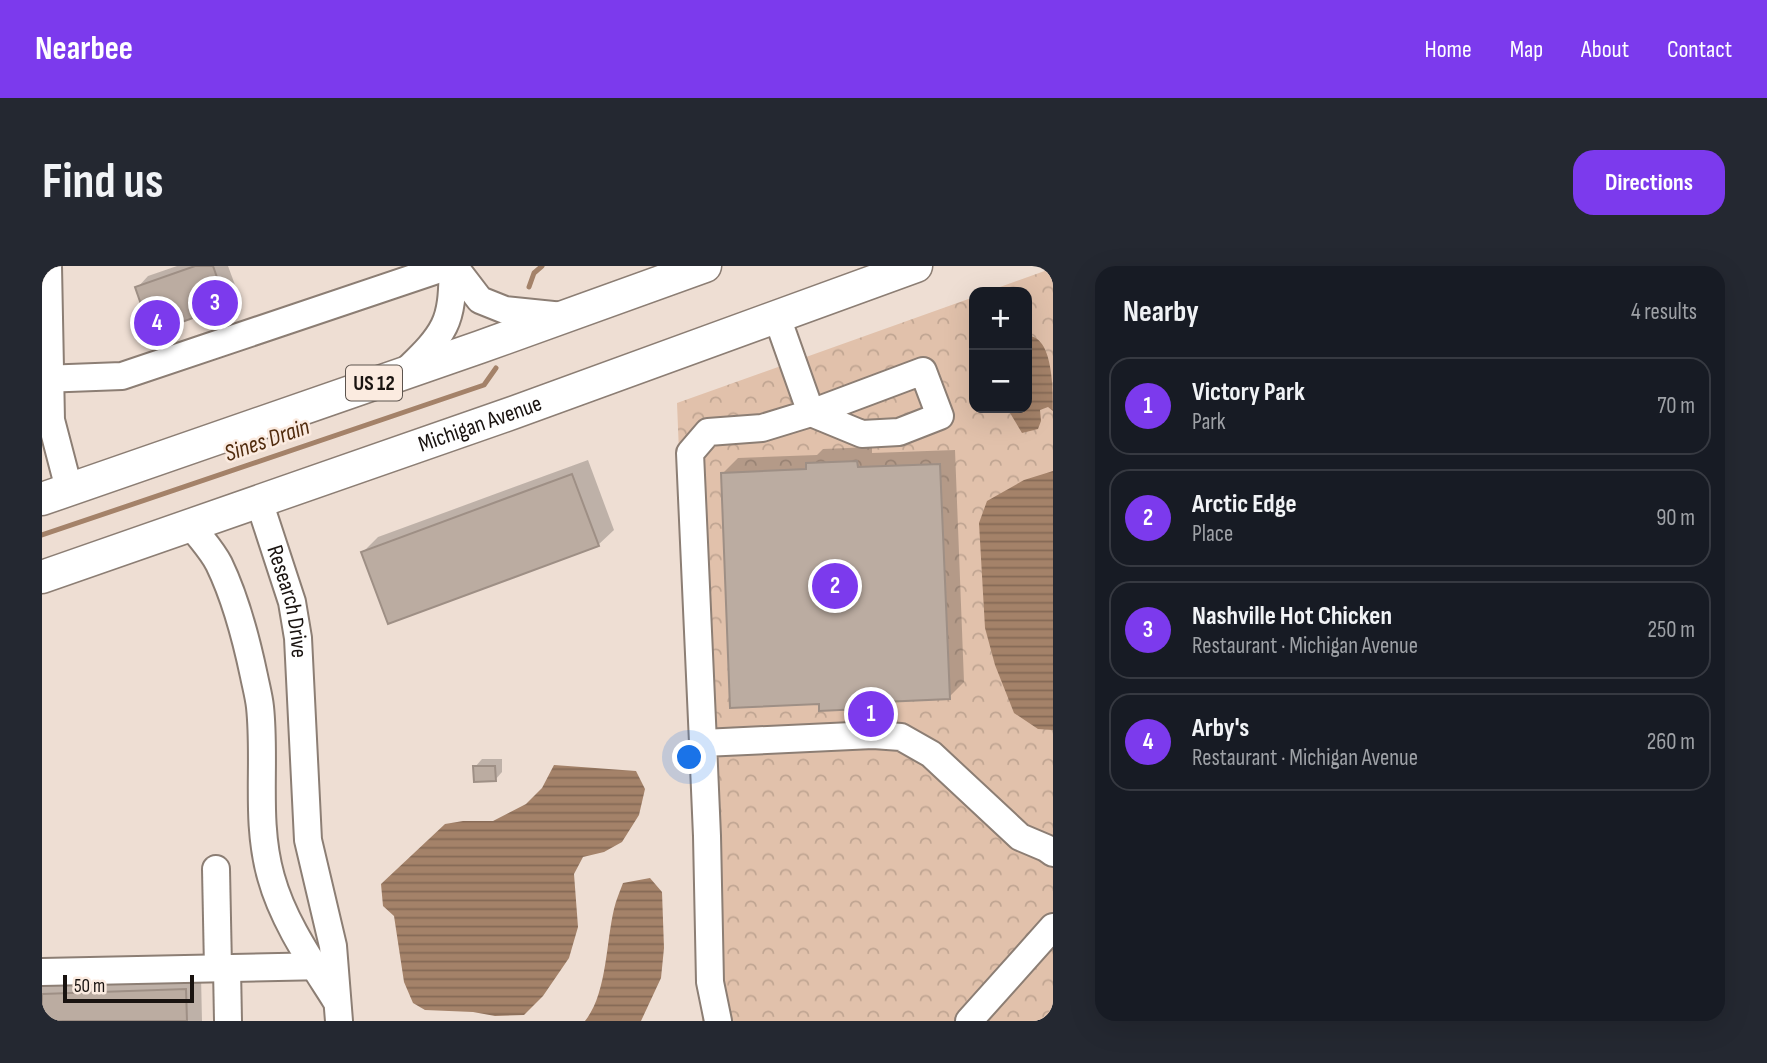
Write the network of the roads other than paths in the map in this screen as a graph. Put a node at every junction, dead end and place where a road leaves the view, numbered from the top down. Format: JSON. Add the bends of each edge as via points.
{"nodes":[{"id":1,"x":48,"y":266,"type":"edge"},
{"id":2,"x":452,"y":266,"type":"edge"},
{"id":3,"x":705,"y":266,"type":"edge"},
{"id":4,"x":916,"y":266,"type":"edge"},
{"id":5,"x":407,"y":273,"type":"edge"},
{"id":6,"x":565,"y":316,"type":"junction"},
{"id":7,"x":778,"y":317,"type":"junction"},
{"id":8,"x":405,"y":373,"type":"junction"},
{"id":9,"x":46,"y":379,"type":"edge"},
{"id":10,"x":56,"y":494,"type":"edge"},
{"id":11,"x":259,"y":501,"type":"junction"},
{"id":12,"x":191,"y":525,"type":"junction"},
{"id":13,"x":42,"y":577,"type":"edge"},
{"id":14,"x":302,"y":704,"type":"junction"},
{"id":15,"x":260,"y":707,"type":"junction"},
{"id":16,"x":703,"y":743,"type":"junction"},
{"id":17,"x":308,"y":840,"type":"junction"},
{"id":18,"x":265,"y":845,"type":"junction"},
{"id":19,"x":1053,"y":853,"type":"edge"},
{"id":20,"x":216,"y":869,"type":"dead end"},
{"id":21,"x":1053,"y":927,"type":"edge"},
{"id":22,"x":324,"y":966,"type":"junction"},
{"id":23,"x":223,"y":968,"type":"junction"},
{"id":24,"x":42,"y":972,"type":"edge"},
{"id":25,"x":338,"y":1012,"type":"edge"},
{"id":26,"x":228,"y":1021,"type":"edge"},
{"id":27,"x":718,"y":1021,"type":"edge"},
{"id":28,"x":969,"y":1021,"type":"edge"}],
"edges":[{"from":1,"to":9,"type":"street"},
{"from":2,"to":5,"type":"street"},
{"from":2,"to":6,"type":"street","via":[[480,300],[505,310]]},
{"from":2,"to":8,"type":"street","via":[[446,323]]},
{"from":3,"to":6,"type":"main road","number":"US 12"},
{"from":4,"to":7,"type":"main road","name":"Michigan Avenue"},
{"from":5,"to":9,"type":"street","via":[[122,376]]},
{"from":6,"to":8,"type":"main road","number":"US 12"},
{"from":7,"to":11,"type":"main road","name":"Michigan Avenue"},
{"from":7,"to":16,"type":"street","via":[[811,413],[762,428],[708,432],[690,453]]},
{"from":8,"to":10,"type":"main road","number":"US 12"},
{"from":9,"to":10,"type":"street"},
{"from":11,"to":12,"type":"main road","name":"Michigan Avenue"},
{"from":11,"to":14,"type":"street","name":"Research Drive","via":[[292,602]]},
{"from":12,"to":13,"type":"main road","name":"Michigan Avenue"},
{"from":12,"to":15,"type":"street","name":"Research Drive","via":[[218,563],[249,652]]},
{"from":14,"to":15,"type":"street"},
{"from":14,"to":17,"type":"street","name":"Research Drive"},
{"from":15,"to":18,"type":"street","name":"Research Drive"},
{"from":16,"to":19,"type":"street","via":[[901,737],[932,754],[1020,837]]},
{"from":16,"to":27,"type":"street","via":[[710,982]]},
{"from":17,"to":18,"type":"street"},
{"from":17,"to":22,"type":"street","name":"Research Drive","via":[[333,946]]},
{"from":18,"to":22,"type":"street","name":"Research Drive","via":[[278,897]]},
{"from":20,"to":23,"type":"street"},
{"from":21,"to":28,"type":"street"},
{"from":22,"to":23,"type":"street"},
{"from":22,"to":25,"type":"street","name":"Research Drive"},
{"from":23,"to":24,"type":"street"},
{"from":23,"to":26,"type":"street"}]}
